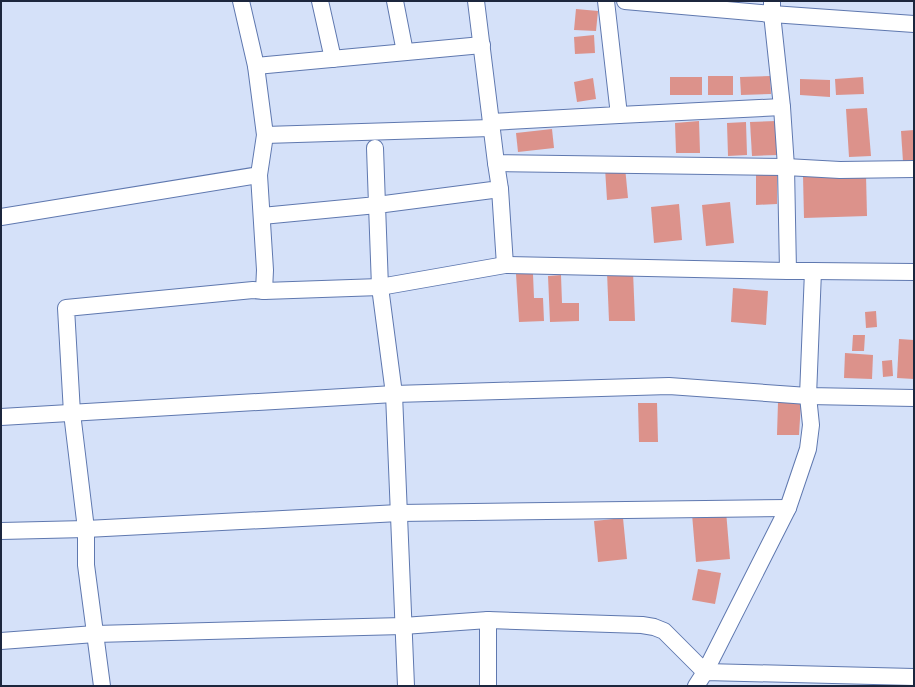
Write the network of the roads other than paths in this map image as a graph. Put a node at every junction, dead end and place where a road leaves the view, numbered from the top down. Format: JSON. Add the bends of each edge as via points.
{"nodes":[{"id":1,"x":241,"y":1,"type":"edge"},
{"id":2,"x":320,"y":1,"type":"edge"},
{"id":3,"x":395,"y":1,"type":"edge"},
{"id":4,"x":476,"y":1,"type":"edge"},
{"id":5,"x":606,"y":1,"type":"edge"},
{"id":6,"x":625,"y":1,"type":"edge"},
{"id":7,"x":772,"y":7,"type":"edge"},
{"id":8,"x":914,"y":24,"type":"edge"},
{"id":9,"x":482,"y":45,"type":"junction"},
{"id":10,"x":405,"y":52,"type":"junction"},
{"id":11,"x":333,"y":59,"type":"junction"},
{"id":12,"x":256,"y":66,"type":"junction"},
{"id":13,"x":782,"y":108,"type":"junction"},
{"id":14,"x":619,"y":115,"type":"junction"},
{"id":15,"x":491,"y":125,"type":"junction"},
{"id":16,"x":266,"y":135,"type":"junction"},
{"id":17,"x":375,"y":148,"type":"dead end"},
{"id":18,"x":496,"y":163,"type":"junction"},
{"id":19,"x":786,"y":167,"type":"junction"},
{"id":20,"x":914,"y":169,"type":"edge"},
{"id":21,"x":259,"y":175,"type":"junction"},
{"id":22,"x":500,"y":189,"type":"junction"},
{"id":23,"x":377,"y":205,"type":"junction"},
{"id":24,"x":262,"y":216,"type":"junction"},
{"id":25,"x":1,"y":217,"type":"edge"},
{"id":26,"x":505,"y":265,"type":"junction"},
{"id":27,"x":813,"y":271,"type":"junction"},
{"id":28,"x":788,"y":272,"type":"junction"},
{"id":29,"x":914,"y":272,"type":"edge"},
{"id":30,"x":380,"y":287,"type":"junction"},
{"id":31,"x":264,"y":291,"type":"junction"},
{"id":32,"x":394,"y":394,"type":"junction"},
{"id":33,"x":808,"y":396,"type":"junction"},
{"id":34,"x":914,"y":398,"type":"edge"},
{"id":35,"x":72,"y":413,"type":"junction"},
{"id":36,"x":1,"y":417,"type":"edge"},
{"id":37,"x":788,"y":508,"type":"junction"},
{"id":38,"x":398,"y":513,"type":"junction"},
{"id":39,"x":86,"y":529,"type":"junction"},
{"id":40,"x":1,"y":531,"type":"edge"},
{"id":41,"x":488,"y":620,"type":"junction"},
{"id":42,"x":403,"y":626,"type":"junction"},
{"id":43,"x":95,"y":634,"type":"junction"},
{"id":44,"x":1,"y":641,"type":"edge"},
{"id":45,"x":705,"y":672,"type":"junction"},
{"id":46,"x":914,"y":677,"type":"edge"},
{"id":47,"x":102,"y":686,"type":"edge"},
{"id":48,"x":406,"y":686,"type":"edge"},
{"id":49,"x":488,"y":686,"type":"edge"},
{"id":50,"x":696,"y":686,"type":"edge"}],
"edges":[{"from":1,"to":12,"type":"street"},
{"from":2,"to":11,"type":"street"},
{"from":3,"to":10,"type":"street"},
{"from":4,"to":9,"type":"street"},
{"from":5,"to":14,"type":"street"},
{"from":6,"to":7,"type":"street"},
{"from":7,"to":8,"type":"street"},
{"from":7,"to":13,"type":"street"},
{"from":9,"to":10,"type":"street"},
{"from":9,"to":15,"type":"street"},
{"from":10,"to":11,"type":"street"},
{"from":11,"to":12,"type":"street"},
{"from":12,"to":16,"type":"street"},
{"from":13,"to":14,"type":"street"},
{"from":13,"to":19,"type":"street"},
{"from":14,"to":15,"type":"street"},
{"from":15,"to":16,"type":"street"},
{"from":15,"to":18,"type":"street"},
{"from":16,"to":21,"type":"street"},
{"from":17,"to":23,"type":"street"},
{"from":18,"to":19,"type":"street"},
{"from":18,"to":22,"type":"street"},
{"from":19,"to":20,"type":"street","via":[[840,170]]},
{"from":19,"to":28,"type":"street"},
{"from":21,"to":24,"type":"street"},
{"from":21,"to":25,"type":"street"},
{"from":22,"to":23,"type":"street"},
{"from":22,"to":26,"type":"street"},
{"from":23,"to":24,"type":"street"},
{"from":23,"to":30,"type":"street"},
{"from":24,"to":31,"type":"street"},
{"from":26,"to":28,"type":"street"},
{"from":26,"to":30,"type":"street"},
{"from":27,"to":28,"type":"street"},
{"from":27,"to":29,"type":"street"},
{"from":27,"to":33,"type":"street"},
{"from":30,"to":31,"type":"street"},
{"from":30,"to":32,"type":"street"},
{"from":31,"to":35,"type":"street","via":[[66,308]]},
{"from":32,"to":33,"type":"street","via":[[669,386]]},
{"from":32,"to":35,"type":"street"},
{"from":32,"to":38,"type":"street"},
{"from":33,"to":34,"type":"street"},
{"from":33,"to":37,"type":"street","via":[[811,426],[808,449]]},
{"from":35,"to":36,"type":"street"},
{"from":35,"to":39,"type":"street"},
{"from":37,"to":38,"type":"street"},
{"from":37,"to":45,"type":"street"},
{"from":38,"to":39,"type":"street"},
{"from":38,"to":42,"type":"street"},
{"from":39,"to":40,"type":"street"},
{"from":39,"to":43,"type":"street","via":[[86,565]]},
{"from":41,"to":42,"type":"street"},
{"from":41,"to":45,"type":"street","via":[[654,627],[664,631]]},
{"from":41,"to":49,"type":"street"},
{"from":42,"to":43,"type":"street"},
{"from":42,"to":48,"type":"street"},
{"from":43,"to":44,"type":"street"},
{"from":43,"to":47,"type":"street"},
{"from":45,"to":46,"type":"street"},
{"from":45,"to":50,"type":"street"}]}
